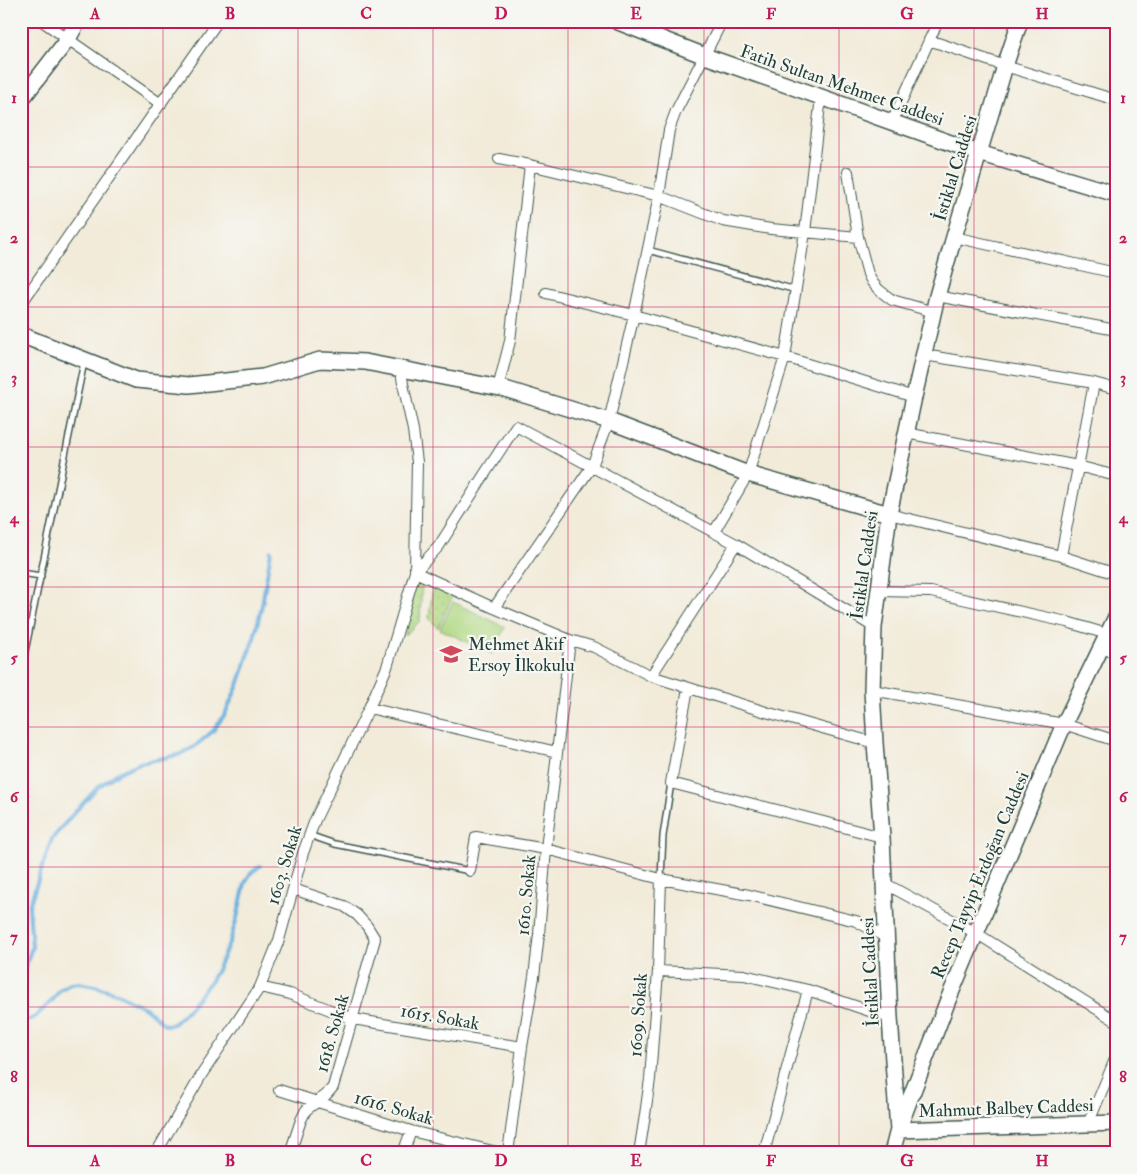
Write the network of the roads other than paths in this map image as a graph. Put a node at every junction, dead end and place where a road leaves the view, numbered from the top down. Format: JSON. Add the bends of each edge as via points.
{"nodes":[{"id":1,"x":42,"y":21,"type":"edge"},
{"id":2,"x":78,"y":21,"type":"edge"},
{"id":3,"x":218,"y":21,"type":"edge"},
{"id":4,"x":616,"y":21,"type":"edge"},
{"id":5,"x":722,"y":21,"type":"edge"},
{"id":6,"x":938,"y":21,"type":"edge"},
{"id":7,"x":1020,"y":21,"type":"edge"},
{"id":8,"x":68,"y":39,"type":"junction"},
{"id":9,"x":929,"y":40,"type":"junction"},
{"id":10,"x":705,"y":56,"type":"junction"},
{"id":11,"x":1005,"y":66,"type":"junction"},
{"id":12,"x":822,"y":97,"type":"junction"},
{"id":13,"x":21,"y":100,"type":"edge"},
{"id":14,"x":1116,"y":100,"type":"edge"},
{"id":15,"x":161,"y":104,"type":"junction"},
{"id":16,"x":892,"y":122,"type":"junction"},
{"id":17,"x":979,"y":153,"type":"junction"},
{"id":18,"x":499,"y":159,"type":"dead end"},
{"id":19,"x":530,"y":165,"type":"junction"},
{"id":20,"x":848,"y":172,"type":"dead end"},
{"id":21,"x":1116,"y":194,"type":"edge"},
{"id":22,"x":658,"y":196,"type":"junction"},
{"id":23,"x":805,"y":232,"type":"junction"},
{"id":24,"x":858,"y":237,"type":"junction"},
{"id":25,"x":954,"y":237,"type":"junction"},
{"id":26,"x":648,"y":250,"type":"junction"},
{"id":27,"x":1116,"y":273,"type":"edge"},
{"id":28,"x":796,"y":290,"type":"junction"},
{"id":29,"x":546,"y":293,"type":"dead end"},
{"id":30,"x":937,"y":296,"type":"junction"},
{"id":31,"x":21,"y":304,"type":"edge"},
{"id":32,"x":934,"y":312,"type":"junction"},
{"id":33,"x":634,"y":315,"type":"junction"},
{"id":34,"x":1116,"y":330,"type":"edge"},
{"id":35,"x":21,"y":335,"type":"edge"},
{"id":36,"x":924,"y":355,"type":"junction"},
{"id":37,"x":784,"y":357,"type":"junction"},
{"id":38,"x":85,"y":359,"type":"junction"},
{"id":39,"x":401,"y":370,"type":"junction"},
{"id":40,"x":1094,"y":383,"type":"junction"},
{"id":41,"x":498,"y":388,"type":"junction"},
{"id":42,"x":1116,"y":389,"type":"edge"},
{"id":43,"x":914,"y":396,"type":"junction"},
{"id":44,"x":608,"y":421,"type":"junction"},
{"id":45,"x":906,"y":433,"type":"junction"},
{"id":46,"x":592,"y":466,"type":"junction"},
{"id":47,"x":1078,"y":466,"type":"junction"},
{"id":48,"x":748,"y":474,"type":"junction"},
{"id":49,"x":1116,"y":476,"type":"edge"},
{"id":50,"x":889,"y":514,"type":"junction"},
{"id":51,"x":714,"y":532,"type":"junction"},
{"id":52,"x":736,"y":544,"type":"junction"},
{"id":53,"x":1061,"y":556,"type":"junction"},
{"id":54,"x":415,"y":572,"type":"junction"},
{"id":55,"x":21,"y":573,"type":"edge"},
{"id":56,"x":1116,"y":574,"type":"edge"},
{"id":57,"x":41,"y":576,"type":"junction"},
{"id":58,"x":878,"y":591,"type":"junction"},
{"id":59,"x":494,"y":608,"type":"junction"},
{"id":60,"x":1116,"y":617,"type":"edge"},
{"id":61,"x":874,"y":627,"type":"junction"},
{"id":62,"x":570,"y":640,"type":"junction"},
{"id":63,"x":1104,"y":641,"type":"junction"},
{"id":64,"x":1116,"y":654,"type":"edge"},
{"id":65,"x":21,"y":671,"type":"edge"},
{"id":66,"x":651,"y":676,"type":"junction"},
{"id":67,"x":688,"y":688,"type":"junction"},
{"id":68,"x":872,"y":690,"type":"junction"},
{"id":69,"x":369,"y":708,"type":"junction"},
{"id":70,"x":1064,"y":724,"type":"junction"},
{"id":71,"x":1116,"y":741,"type":"edge"},
{"id":72,"x":875,"y":743,"type":"junction"},
{"id":73,"x":557,"y":752,"type":"junction"},
{"id":74,"x":671,"y":783,"type":"junction"},
{"id":75,"x":309,"y":835,"type":"junction"},
{"id":76,"x":882,"y":837,"type":"junction"},
{"id":77,"x":546,"y":849,"type":"junction"},
{"id":78,"x":470,"y":871,"type":"joint"},
{"id":79,"x":661,"y":879,"type":"junction"},
{"id":80,"x":884,"y":884,"type":"junction"},
{"id":81,"x":294,"y":889,"type":"junction"},
{"id":82,"x":976,"y":933,"type":"junction"},
{"id":83,"x":887,"y":938,"type":"junction"},
{"id":84,"x":658,"y":971,"type":"junction"},
{"id":85,"x":260,"y":987,"type":"junction"},
{"id":86,"x":808,"y":990,"type":"junction"},
{"id":87,"x":890,"y":1018,"type":"junction"},
{"id":88,"x":353,"y":1019,"type":"junction"},
{"id":89,"x":1116,"y":1021,"type":"edge"},
{"id":90,"x":522,"y":1047,"type":"junction"},
{"id":91,"x":1116,"y":1056,"type":"edge"},
{"id":92,"x":279,"y":1090,"type":"dead end"},
{"id":93,"x":316,"y":1101,"type":"junction"},
{"id":94,"x":1116,"y":1123,"type":"edge"},
{"id":95,"x":1088,"y":1124,"type":"junction"},
{"id":96,"x":898,"y":1130,"type":"junction"},
{"id":97,"x":411,"y":1131,"type":"junction"},
{"id":98,"x":156,"y":1153,"type":"edge"},
{"id":99,"x":290,"y":1153,"type":"edge"},
{"id":100,"x":403,"y":1153,"type":"edge"},
{"id":101,"x":501,"y":1153,"type":"edge"},
{"id":102,"x":508,"y":1153,"type":"edge"},
{"id":103,"x":639,"y":1153,"type":"edge"},
{"id":104,"x":764,"y":1153,"type":"edge"},
{"id":105,"x":892,"y":1153,"type":"edge"}],
"edges":[{"from":1,"to":8,"type":"street"},
{"from":2,"to":8,"type":"street"},
{"from":3,"to":15,"type":"street"},
{"from":4,"to":10,"type":"street","name":"Fatih Sultan Mehmet Caddesi"},
{"from":5,"to":10,"type":"street"},
{"from":6,"to":9,"type":"street"},
{"from":7,"to":11,"type":"street","name":"İstiklal Caddesi"},
{"from":8,"to":13,"type":"street"},
{"from":8,"to":15,"type":"street"},
{"from":9,"to":11,"type":"street"},
{"from":9,"to":16,"type":"street"},
{"from":10,"to":12,"type":"street","name":"Fatih Sultan Mehmet Caddesi"},
{"from":10,"to":22,"type":"street","via":[[669,130]]},
{"from":11,"to":14,"type":"street"},
{"from":11,"to":17,"type":"street","name":"İstiklal Caddesi"},
{"from":12,"to":16,"type":"street","name":"Fatih Sultan Mehmet Caddesi"},
{"from":12,"to":23,"type":"street"},
{"from":15,"to":31,"type":"street"},
{"from":16,"to":17,"type":"street","name":"Fatih Sultan Mehmet Caddesi"},
{"from":17,"to":21,"type":"street","name":"Fatih Sultan Mehmet Caddesi"},
{"from":17,"to":25,"type":"street","name":"İstiklal Caddesi"},
{"from":18,"to":19,"type":"street"},
{"from":19,"to":22,"type":"street"},
{"from":19,"to":41,"type":"street","via":[[510,341]]},
{"from":20,"to":24,"type":"street"},
{"from":22,"to":23,"type":"street","via":[[723,221]]},
{"from":22,"to":26,"type":"street"},
{"from":23,"to":24,"type":"street"},
{"from":23,"to":28,"type":"street"},
{"from":24,"to":32,"type":"street","via":[[868,274],[879,290],[892,300]]},
{"from":25,"to":27,"type":"street"},
{"from":25,"to":30,"type":"street","name":"İstiklal Caddesi"},
{"from":26,"to":28,"type":"lane"},
{"from":26,"to":33,"type":"street"},
{"from":28,"to":37,"type":"street"},
{"from":29,"to":33,"type":"street"},
{"from":30,"to":32,"type":"street","name":"İstiklal Caddesi"},
{"from":30,"to":34,"type":"street"},
{"from":32,"to":36,"type":"street","name":"İstiklal Caddesi"},
{"from":33,"to":37,"type":"street"},
{"from":33,"to":44,"type":"street"},
{"from":35,"to":38,"type":"street"},
{"from":36,"to":40,"type":"street"},
{"from":36,"to":43,"type":"street","name":"İstiklal Caddesi"},
{"from":37,"to":43,"type":"street"},
{"from":37,"to":48,"type":"street"},
{"from":38,"to":39,"type":"street","via":[[136,380],[189,386],[263,377],[320,360],[365,362]]},
{"from":38,"to":57,"type":"lane"},
{"from":39,"to":41,"type":"street"},
{"from":39,"to":54,"type":"street","via":[[417,462]]},
{"from":40,"to":42,"type":"street"},
{"from":40,"to":47,"type":"street"},
{"from":41,"to":44,"type":"street"},
{"from":43,"to":45,"type":"street","name":"İstiklal Caddesi"},
{"from":44,"to":46,"type":"street"},
{"from":44,"to":48,"type":"street"},
{"from":45,"to":47,"type":"street"},
{"from":45,"to":50,"type":"street","name":"İstiklal Caddesi"},
{"from":46,"to":51,"type":"street"},
{"from":46,"to":54,"type":"street","via":[[516,426],[440,546]]},
{"from":46,"to":59,"type":"street"},
{"from":47,"to":49,"type":"street"},
{"from":47,"to":53,"type":"street"},
{"from":48,"to":50,"type":"street"},
{"from":48,"to":51,"type":"street"},
{"from":50,"to":53,"type":"street"},
{"from":50,"to":58,"type":"street","name":"İstiklal Caddesi"},
{"from":51,"to":52,"type":"street"},
{"from":52,"to":61,"type":"street"},
{"from":52,"to":66,"type":"street"},
{"from":53,"to":56,"type":"street"},
{"from":54,"to":59,"type":"street"},
{"from":54,"to":69,"type":"street","name":"1603. Sokak","via":[[387,667]]},
{"from":55,"to":57,"type":"lane"},
{"from":57,"to":65,"type":"lane"},
{"from":58,"to":61,"type":"street","name":"İstiklal Caddesi"},
{"from":58,"to":63,"type":"street","via":[[931,592],[1067,622]]},
{"from":59,"to":62,"type":"street"},
{"from":60,"to":63,"type":"street","name":"Recep Tayyip Erdoğan Caddesi"},
{"from":61,"to":68,"type":"street","name":"İstiklal Caddesi"},
{"from":62,"to":66,"type":"street","via":[[594,647]]},
{"from":62,"to":73,"type":"street","name":"1610. Sokak"},
{"from":63,"to":64,"type":"street"},
{"from":63,"to":70,"type":"street","name":"Recep Tayyip Erdoğan Caddesi"},
{"from":66,"to":67,"type":"street"},
{"from":67,"to":72,"type":"street"},
{"from":67,"to":74,"type":"street"},
{"from":68,"to":70,"type":"street"},
{"from":68,"to":72,"type":"street","name":"İstiklal Caddesi"},
{"from":69,"to":73,"type":"street"},
{"from":69,"to":75,"type":"street","name":"1603. Sokak"},
{"from":70,"to":71,"type":"street"},
{"from":70,"to":82,"type":"street","name":"Recep Tayyip Erdoğan Caddesi"},
{"from":72,"to":76,"type":"street","name":"İstiklal Caddesi"},
{"from":73,"to":77,"type":"street","name":"1610. Sokak"},
{"from":74,"to":76,"type":"street"},
{"from":74,"to":79,"type":"lane"},
{"from":75,"to":78,"type":"lane","via":[[335,844]]},
{"from":75,"to":81,"type":"street","name":"1603. Sokak"},
{"from":76,"to":80,"type":"street","name":"İstiklal Caddesi"},
{"from":77,"to":78,"type":"street","via":[[476,837]]},
{"from":77,"to":79,"type":"street"},
{"from":77,"to":90,"type":"street","name":"1610. Sokak","via":[[534,978]]},
{"from":79,"to":83,"type":"street","via":[[749,895],[856,922]]},
{"from":79,"to":84,"type":"street","name":"1609. Sokak"},
{"from":80,"to":82,"type":"street"},
{"from":80,"to":83,"type":"street","name":"İstiklal Caddesi"},
{"from":81,"to":85,"type":"street","name":"1603. Sokak","via":[[279,940]]},
{"from":81,"to":88,"type":"street","name":"1618. Sokak","via":[[344,906],[357,915],[375,939]]},
{"from":82,"to":89,"type":"street"},
{"from":82,"to":96,"type":"street","name":"Recep Tayyip Erdoğan Caddesi"},
{"from":83,"to":87,"type":"street","name":"İstiklal Caddesi"},
{"from":84,"to":86,"type":"street","via":[[744,975]]},
{"from":84,"to":103,"type":"street","name":"1609. Sokak","via":[[650,1079]]},
{"from":85,"to":88,"type":"street","name":"1615. Sokak","via":[[290,994]]},
{"from":85,"to":98,"type":"street","name":"1603. Sokak","via":[[202,1074]]},
{"from":86,"to":87,"type":"street"},
{"from":86,"to":104,"type":"street"},
{"from":87,"to":96,"type":"street","name":"İstiklal Caddesi"},
{"from":88,"to":90,"type":"street","name":"1615. Sokak"},
{"from":88,"to":93,"type":"street","name":"1618. Sokak","via":[[333,1086]]},
{"from":90,"to":102,"type":"street","name":"1610. Sokak"},
{"from":91,"to":95,"type":"street"},
{"from":92,"to":93,"type":"street","name":"1616. Sokak"},
{"from":93,"to":97,"type":"street","name":"1616. Sokak"},
{"from":93,"to":99,"type":"street","name":"1618. Sokak","via":[[306,1110]]},
{"from":94,"to":95,"type":"street","name":"Mahmut Balbey Caddesi"},
{"from":95,"to":96,"type":"street","name":"Mahmut Balbey Caddesi"},
{"from":96,"to":105,"type":"street","name":"Recep Tayyip Erdoğan Caddesi"},
{"from":97,"to":100,"type":"street"},
{"from":97,"to":101,"type":"street","name":"1616. Sokak"}]}
